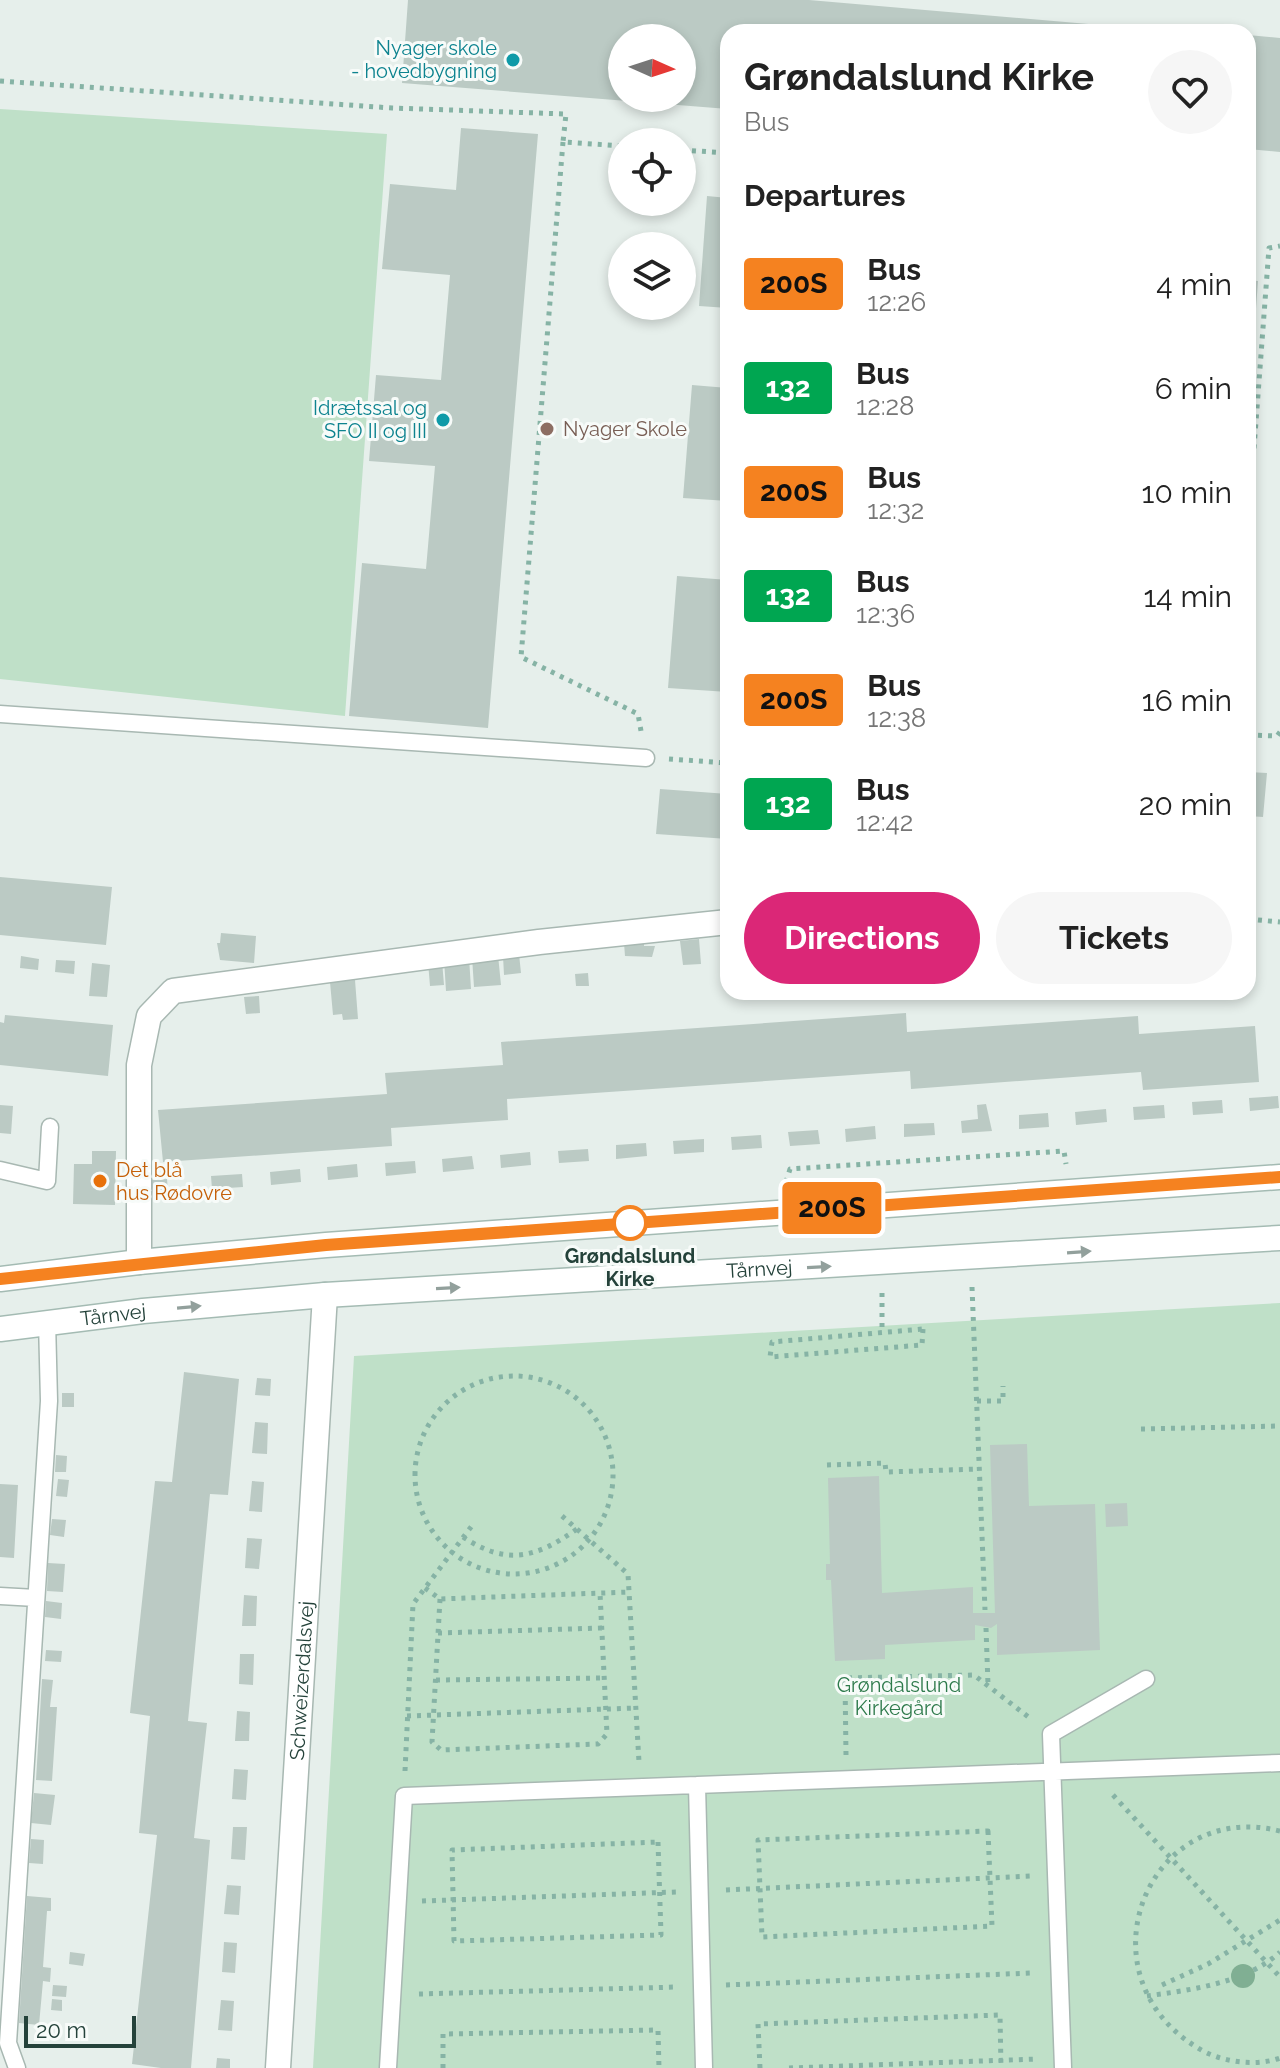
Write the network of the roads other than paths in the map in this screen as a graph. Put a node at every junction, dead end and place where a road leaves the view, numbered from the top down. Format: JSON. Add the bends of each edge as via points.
{"nodes":[{"id":1,"x":0,"y":714,"type":"edge"},
{"id":2,"x":646,"y":758,"type":"road end"},
{"id":3,"x":720,"y":923,"type":"edge"},
{"id":4,"x":50,"y":1127,"type":"dead end"},
{"id":5,"x":0,"y":1170,"type":"edge"},
{"id":6,"x":1280,"y":1177,"type":"edge"},
{"id":7,"x":1280,"y":1238,"type":"edge"},
{"id":8,"x":139,"y":1262,"type":"junction"},
{"id":9,"x":0,"y":1279,"type":"edge"},
{"id":10,"x":325,"y":1295,"type":"junction"},
{"id":11,"x":47,"y":1321,"type":"junction"},
{"id":12,"x":0,"y":1329,"type":"edge"},
{"id":13,"x":0,"y":1596,"type":"edge"},
{"id":14,"x":36,"y":1598,"type":"junction"},
{"id":15,"x":1146,"y":1679,"type":"dead end"},
{"id":16,"x":1280,"y":1763,"type":"edge"},
{"id":17,"x":1053,"y":1772,"type":"junction"},
{"id":18,"x":697,"y":1785,"type":"junction"},
{"id":19,"x":17,"y":2068,"type":"edge"},
{"id":20,"x":278,"y":2068,"type":"edge"},
{"id":21,"x":388,"y":2068,"type":"edge"},
{"id":22,"x":704,"y":2068,"type":"edge"},
{"id":23,"x":1063,"y":2068,"type":"edge"}],
"edges":[{"from":1,"to":2,"type":"lane"},
{"from":3,"to":8,"type":"street","via":[[173,991],[149,1016],[139,1065]]},
{"from":4,"to":5,"type":"lane","via":[[47,1181]]},
{"from":6,"to":8,"type":"street"},
{"from":10,"to":7,"type":"street","name":"Tårnvej","one_way":true},
{"from":8,"to":9,"type":"street"},
{"from":11,"to":10,"type":"street","name":"Tårnvej","one_way":true},
{"from":10,"to":20,"type":"street","name":"Schweizerdalsvej"},
{"from":11,"to":12,"type":"street","name":"Tårnvej"},
{"from":11,"to":14,"type":"lane","via":[[49,1401]]},
{"from":13,"to":14,"type":"lane"},
{"from":14,"to":19,"type":"lane","via":[[8,2043]]},
{"from":15,"to":17,"type":"lane","via":[[1051,1734]]},
{"from":16,"to":17,"type":"lane"},
{"from":17,"to":18,"type":"lane"},
{"from":17,"to":23,"type":"lane"},
{"from":18,"to":21,"type":"lane","via":[[404,1796]]},
{"from":18,"to":22,"type":"lane"}]}
